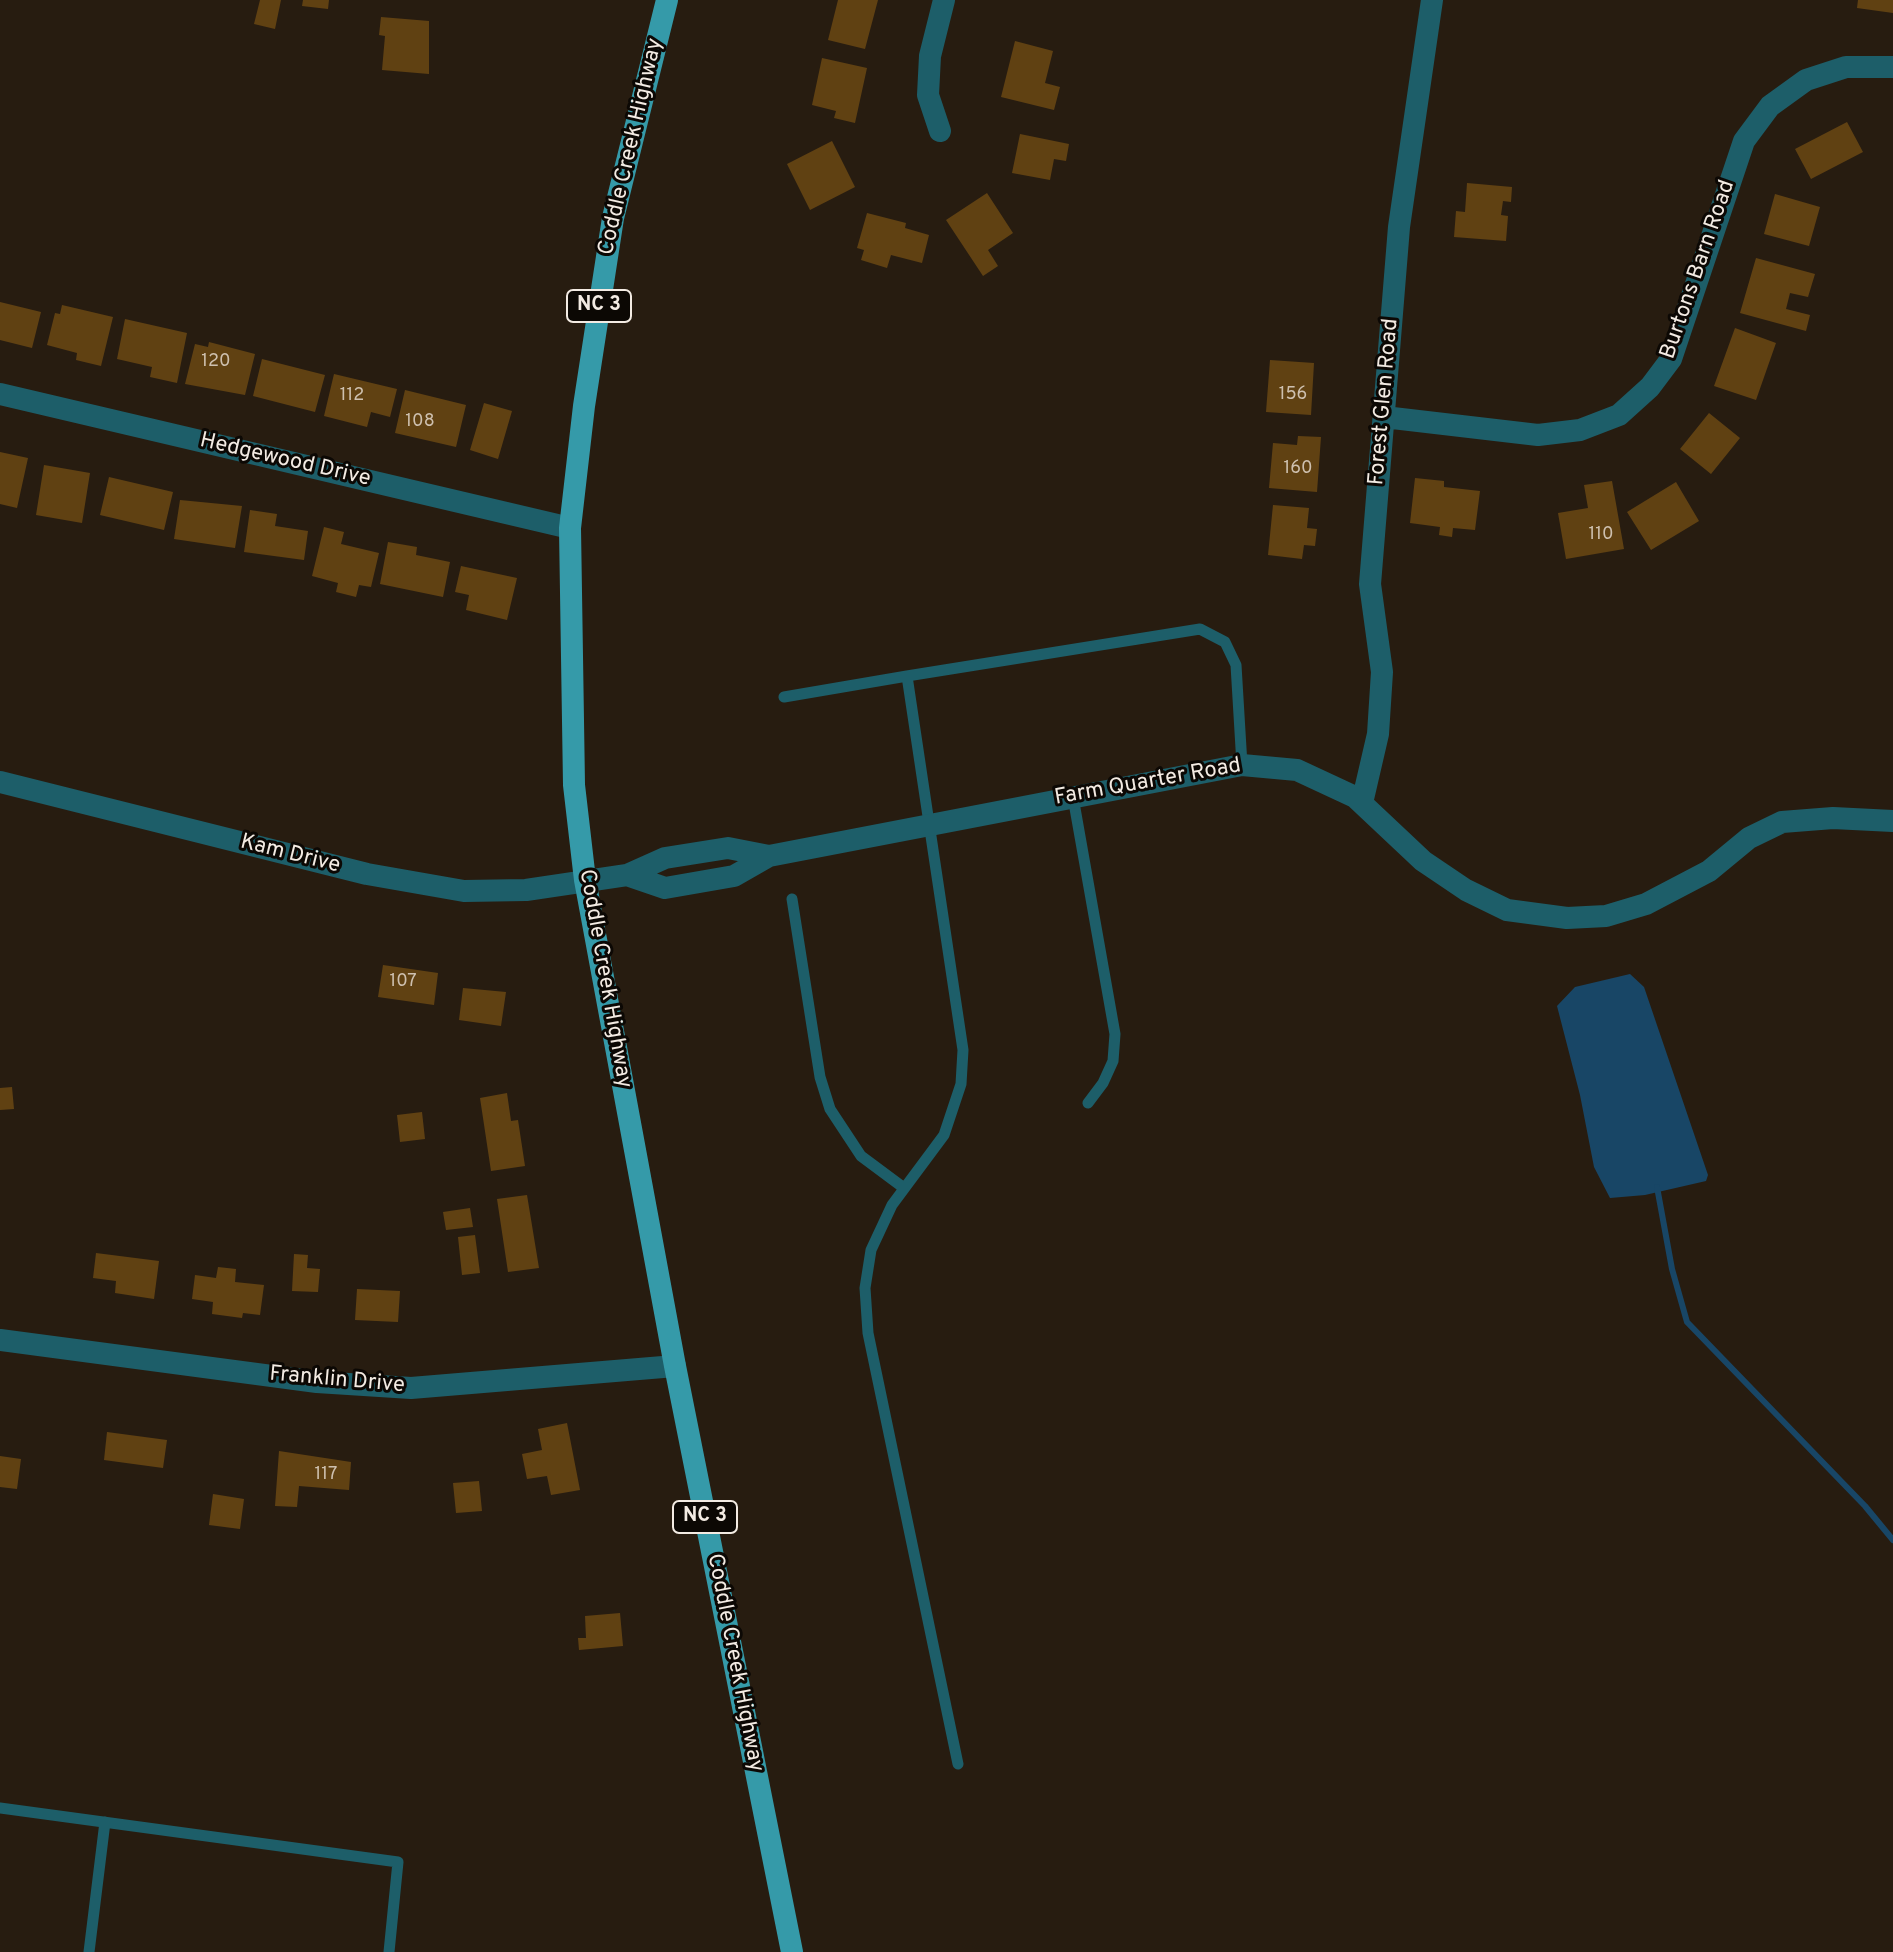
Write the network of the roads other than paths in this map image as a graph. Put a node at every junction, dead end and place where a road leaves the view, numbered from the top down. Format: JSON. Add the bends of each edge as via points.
{"nodes":[{"id":1,"x":667,"y":0,"type":"edge"},
{"id":2,"x":944,"y":0,"type":"edge"},
{"id":3,"x":1432,"y":0,"type":"edge"},
{"id":4,"x":1893,"y":67,"type":"edge"},
{"id":5,"x":940,"y":131,"type":"dead end"},
{"id":6,"x":0,"y":394,"type":"edge"},
{"id":7,"x":1384,"y":417,"type":"junction"},
{"id":8,"x":570,"y":528,"type":"junction"},
{"id":9,"x":907,"y":676,"type":"junction"},
{"id":10,"x":784,"y":697,"type":"dead end"},
{"id":11,"x":1242,"y":765,"type":"junction"},
{"id":12,"x":0,"y":782,"type":"edge"},
{"id":13,"x":1073,"y":797,"type":"junction"},
{"id":14,"x":1362,"y":803,"type":"junction"},
{"id":15,"x":1893,"y":821,"type":"edge"},
{"id":16,"x":927,"y":825,"type":"junction"},
{"id":17,"x":585,"y":880,"type":"junction"},
{"id":18,"x":792,"y":899,"type":"dead end"},
{"id":19,"x":1088,"y":1103,"type":"dead end"},
{"id":20,"x":904,"y":1188,"type":"junction"},
{"id":21,"x":0,"y":1340,"type":"edge"},
{"id":22,"x":675,"y":1366,"type":"junction"},
{"id":23,"x":958,"y":1764,"type":"dead end"},
{"id":24,"x":0,"y":1808,"type":"edge"},
{"id":25,"x":105,"y":1822,"type":"junction"},
{"id":26,"x":89,"y":1952,"type":"edge"},
{"id":27,"x":389,"y":1952,"type":"edge"},
{"id":28,"x":792,"y":1952,"type":"edge"}],
"edges":[{"from":1,"to":8,"type":"main road","name":"Coddle Creek Highway","number":"NC 3","via":[[613,218]]},
{"from":2,"to":5,"type":"street","via":[[930,56],[928,95]]},
{"from":3,"to":7,"type":"street","name":"Forest Glen Road","via":[[1399,227]]},
{"from":4,"to":7,"type":"street","name":"Burtons Barn Road","via":[[1846,67],[1806,80],[1770,106],[1744,141],[1671,359],[1619,415],[1580,430],[1538,435]]},
{"from":6,"to":8,"type":"street","name":"Hedgewood Drive"},
{"from":7,"to":14,"type":"street","name":"Forest Glen Road","via":[[1370,584],[1382,672],[1379,719]]},
{"from":8,"to":17,"type":"main road","name":"Coddle Creek Highway","number":"NC 3","via":[[574,785]]},
{"from":9,"to":10,"type":"lane"},
{"from":9,"to":11,"type":"lane","via":[[1200,629],[1225,642],[1236,665]]},
{"from":9,"to":16,"type":"lane"},
{"from":11,"to":13,"type":"street","name":"Farm Quarter Road"},
{"from":11,"to":14,"type":"street","name":"Farm Quarter Road","via":[[1297,770]]},
{"from":12,"to":17,"type":"street","name":"Kam Drive","via":[[367,874],[464,891],[526,890]]},
{"from":13,"to":16,"type":"street","name":"Farm Quarter Road"},
{"from":13,"to":19,"type":"lane","via":[[1115,1034],[1113,1061]]},
{"from":14,"to":15,"type":"street","name":"Farm Quarter Road","via":[[1423,861],[1466,890],[1507,910],[1567,918],[1606,916],[1646,904],[1709,871],[1749,838],[1782,822]]},
{"from":16,"to":17,"type":"street","name":"Farm Quarter Road","via":[[769,856],[728,848],[665,858],[627,875]]},
{"from":16,"to":20,"type":"lane","via":[[963,1050],[961,1084],[944,1135]]},
{"from":17,"to":22,"type":"main road","name":"Coddle Creek Highway","number":"NC 3"},
{"from":18,"to":20,"type":"lane","via":[[820,1077],[830,1109],[861,1156]]},
{"from":20,"to":23,"type":"lane","via":[[871,1250],[865,1288],[868,1333]]},
{"from":21,"to":22,"type":"street","name":"Franklin Drive","via":[[317,1382],[411,1388]]},
{"from":22,"to":28,"type":"main road","name":"Coddle Creek Highway","number":"NC 3"},
{"from":24,"to":25,"type":"lane"},
{"from":25,"to":26,"type":"lane"},
{"from":25,"to":27,"type":"lane","via":[[398,1862]]}]}
